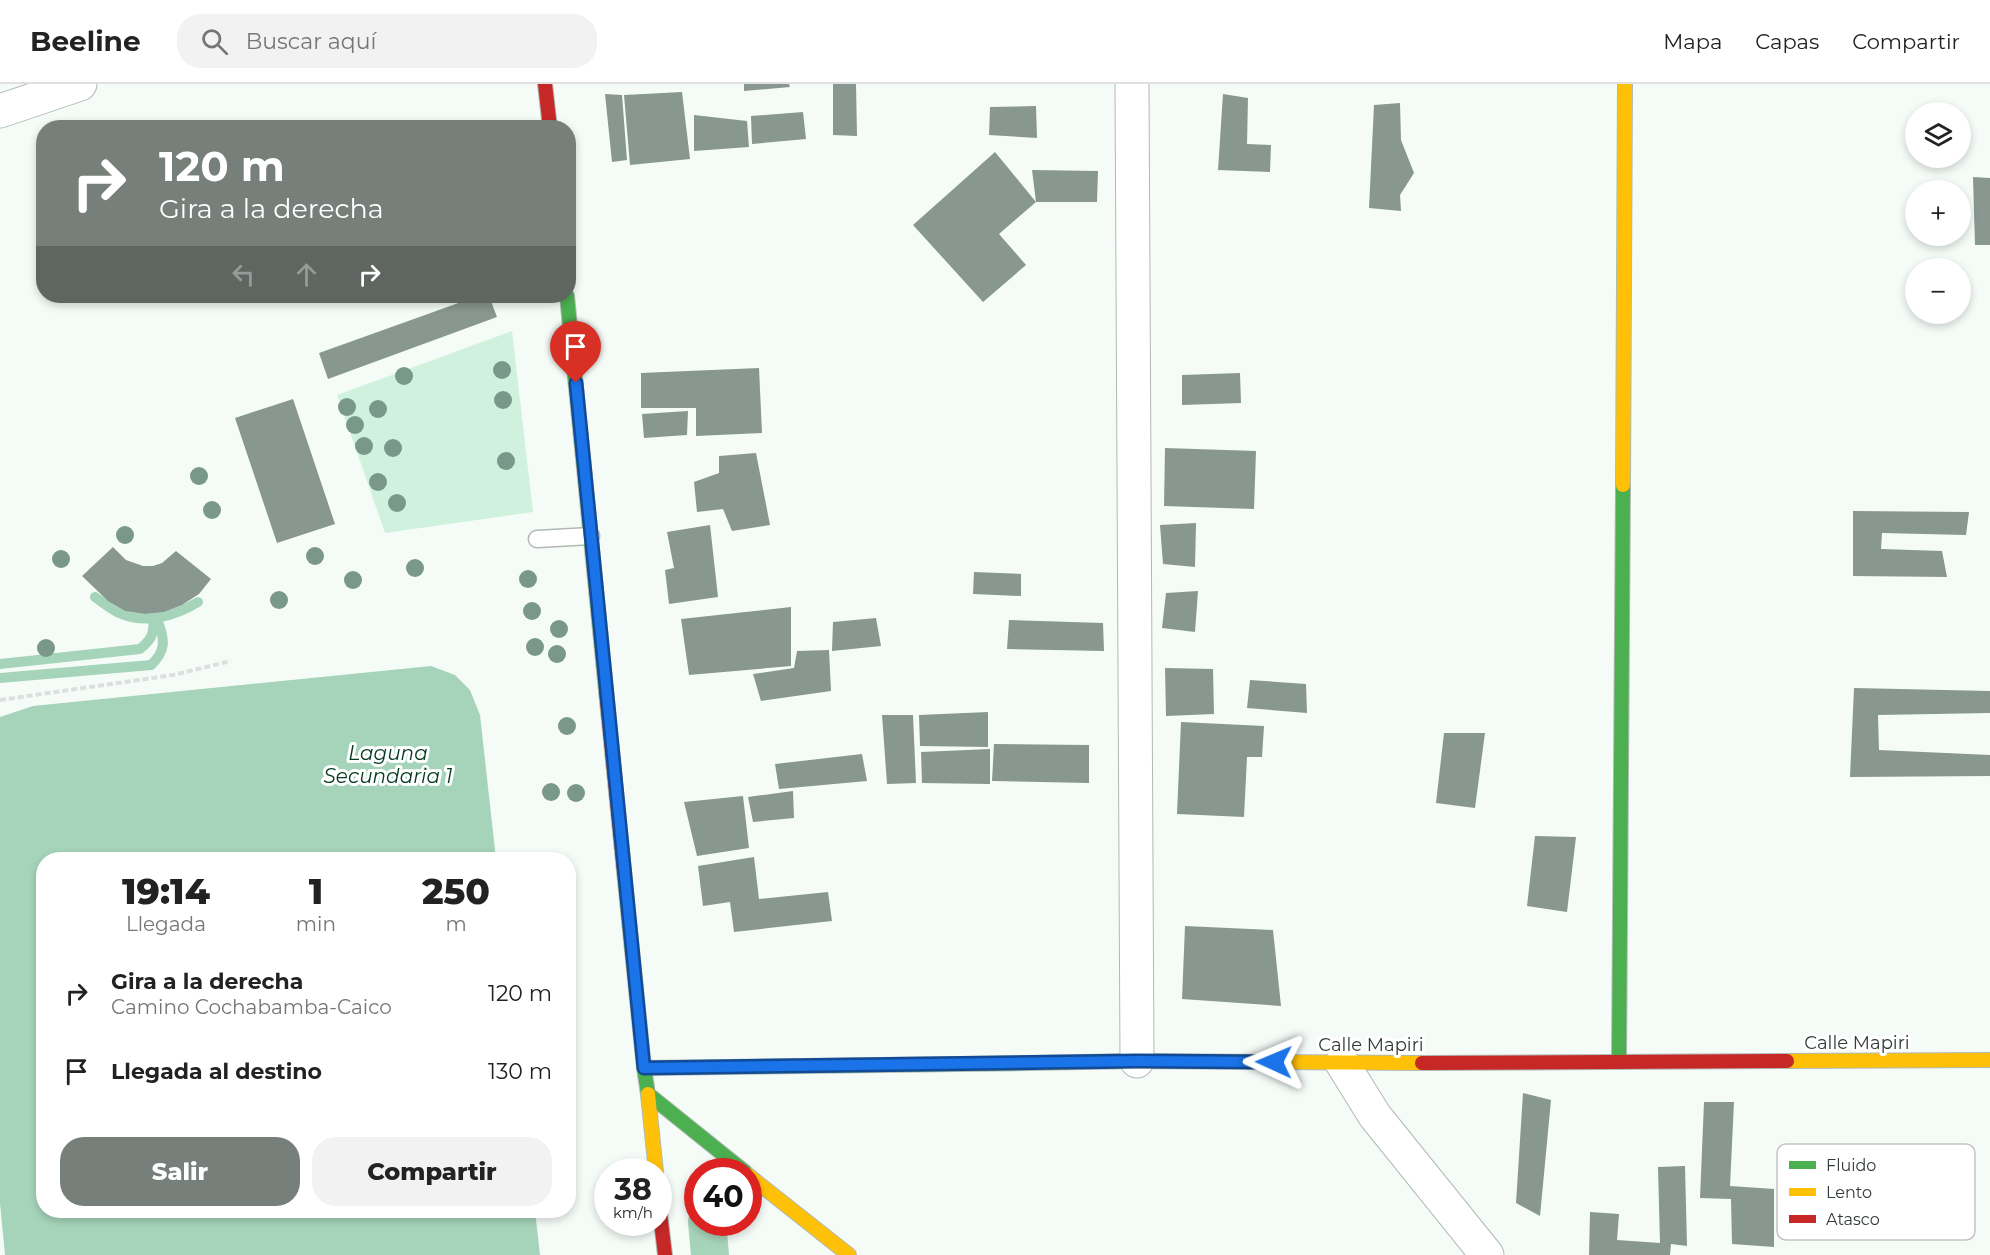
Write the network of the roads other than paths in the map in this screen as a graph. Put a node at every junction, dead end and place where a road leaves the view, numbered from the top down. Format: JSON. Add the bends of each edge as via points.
{"nodes":[{"id":1,"x":80,"y":84,"type":"edge"},
{"id":2,"x":545,"y":84,"type":"edge"},
{"id":3,"x":1132,"y":84,"type":"edge"},
{"id":4,"x":1625,"y":84,"type":"edge"},
{"id":5,"x":0,"y":111,"type":"edge"},
{"id":6,"x":549,"y":120,"type":"edge"},
{"id":7,"x":568,"y":303,"type":"edge"},
{"id":8,"x":591,"y":536,"type":"junction"},
{"id":9,"x":537,"y":539,"type":"dead end"},
{"id":10,"x":1990,"y":1060,"type":"edge"},
{"id":11,"x":1137,"y":1061,"type":"junction"},
{"id":12,"x":1619,"y":1062,"type":"junction"},
{"id":13,"x":1342,"y":1063,"type":"junction"},
{"id":14,"x":644,"y":1068,"type":"junction"},
{"id":15,"x":648,"y":1094,"type":"junction"},
{"id":16,"x":655,"y":1158,"type":"edge"},
{"id":17,"x":728,"y":1158,"type":"edge"},
{"id":18,"x":762,"y":1186,"type":"edge"},
{"id":19,"x":663,"y":1236,"type":"edge"},
{"id":20,"x":665,"y":1255,"type":"edge"},
{"id":21,"x":849,"y":1255,"type":"edge"},
{"id":22,"x":1487,"y":1255,"type":"edge"}],
"edges":[{"from":1,"to":5,"type":"street"},
{"from":2,"to":6,"type":"street"},
{"from":3,"to":11,"type":"street"},
{"from":4,"to":12,"type":"street"},
{"from":7,"to":8,"type":"street"},
{"from":8,"to":9,"type":"lane"},
{"from":8,"to":14,"type":"street"},
{"from":10,"to":12,"type":"street","name":"Calle Mapiri"},
{"from":11,"to":13,"type":"street","name":"Calle Mapiri"},
{"from":11,"to":14,"type":"street","name":"Calle Mapiri"},
{"from":12,"to":13,"type":"street","name":"Calle Mapiri"},
{"from":13,"to":22,"type":"street","via":[[1375,1116]]},
{"from":14,"to":15,"type":"street"},
{"from":15,"to":16,"type":"street"},
{"from":15,"to":17,"type":"street"},
{"from":18,"to":21,"type":"street"},
{"from":19,"to":20,"type":"street"}]}
